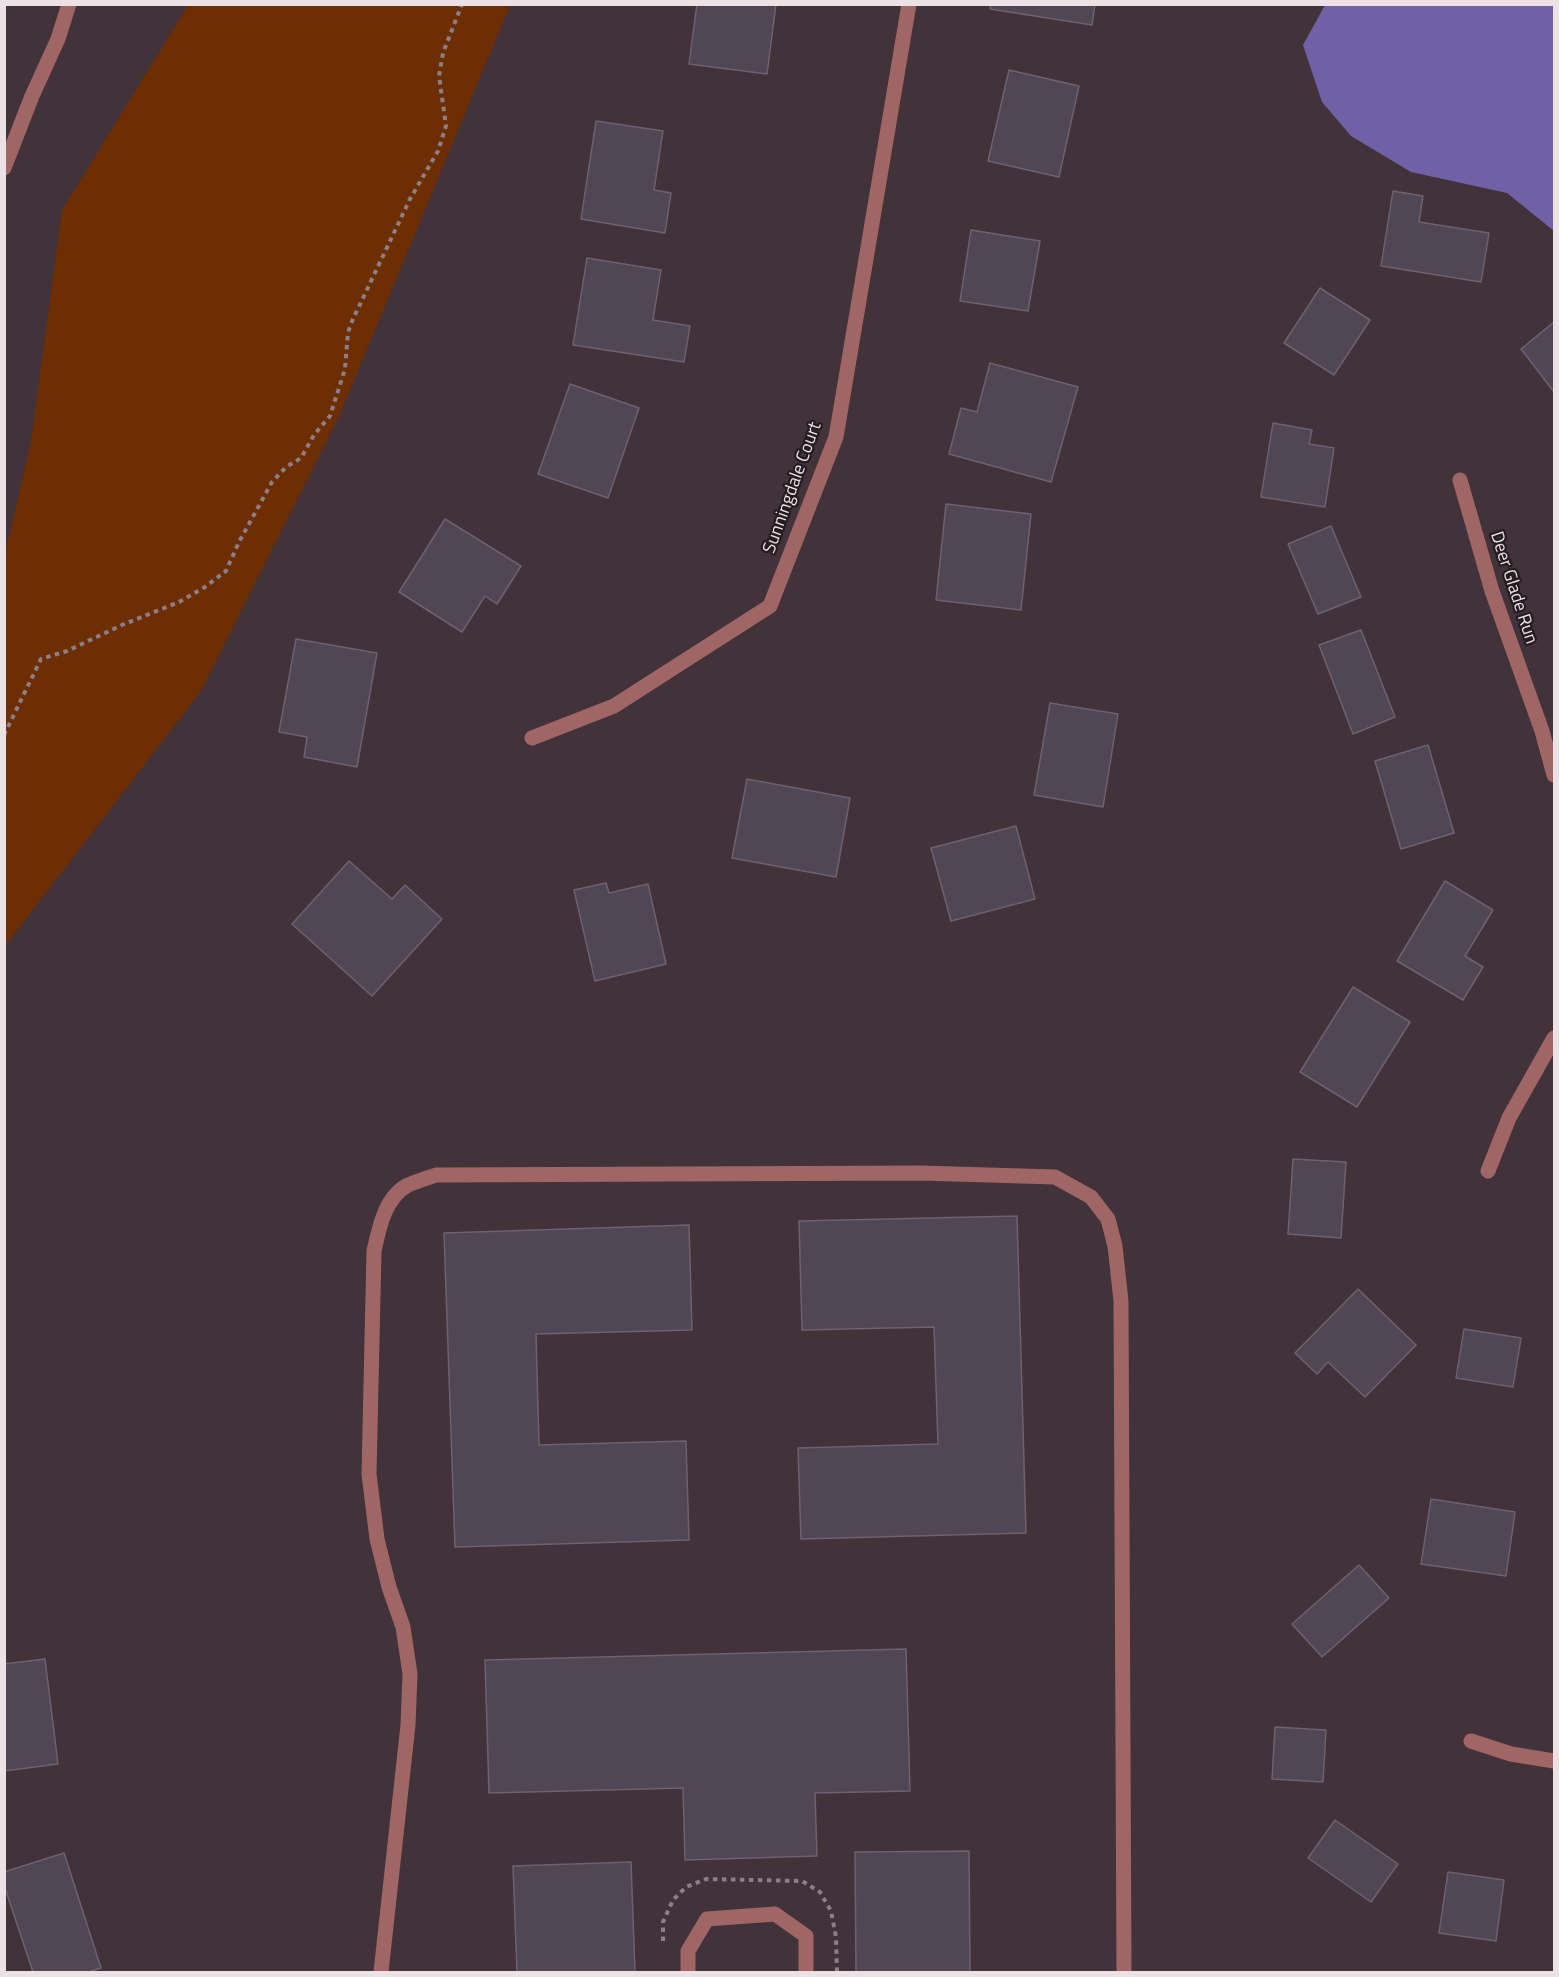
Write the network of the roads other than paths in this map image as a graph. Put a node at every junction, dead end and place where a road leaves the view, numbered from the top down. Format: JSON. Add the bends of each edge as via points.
{"nodes":[{"id":1,"x":69,"y":4,"type":"edge"},
{"id":2,"x":909,"y":4,"type":"edge"},
{"id":3,"x":4,"y":168,"type":"edge"},
{"id":4,"x":1460,"y":480,"type":"dead end"},
{"id":5,"x":532,"y":738,"type":"dead end"},
{"id":6,"x":1554,"y":775,"type":"edge"},
{"id":7,"x":1554,"y":1038,"type":"edge"},
{"id":8,"x":1488,"y":1171,"type":"dead end"},
{"id":9,"x":1471,"y":1741,"type":"dead end"},
{"id":10,"x":1554,"y":1761,"type":"edge"},
{"id":11,"x":381,"y":1972,"type":"edge"},
{"id":12,"x":688,"y":1972,"type":"edge"},
{"id":13,"x":806,"y":1972,"type":"edge"},
{"id":14,"x":1124,"y":1972,"type":"edge"}],
"edges":[{"from":1,"to":3,"type":"street"},
{"from":2,"to":5,"type":"street","name":"Sunningdale Court","via":[[836,437],[770,606],[614,706]]},
{"from":4,"to":6,"type":"street","name":"Deer Glade Run","via":[[1492,591]]},
{"from":7,"to":8,"type":"street","via":[[1509,1118]]},
{"from":9,"to":10,"type":"street","via":[[1511,1754]]},
{"from":11,"to":14,"type":"street","via":[[410,1674],[403,1627],[388,1587],[377,1539],[369,1474],[374,1251],[379,1225],[390,1202],[406,1186],[436,1175],[909,1173],[1055,1177],[1091,1197],[1108,1219],[1121,1301]]},
{"from":12,"to":13,"type":"street","via":[[688,1950],[707,1919],[775,1914],[806,1936]]}]}
